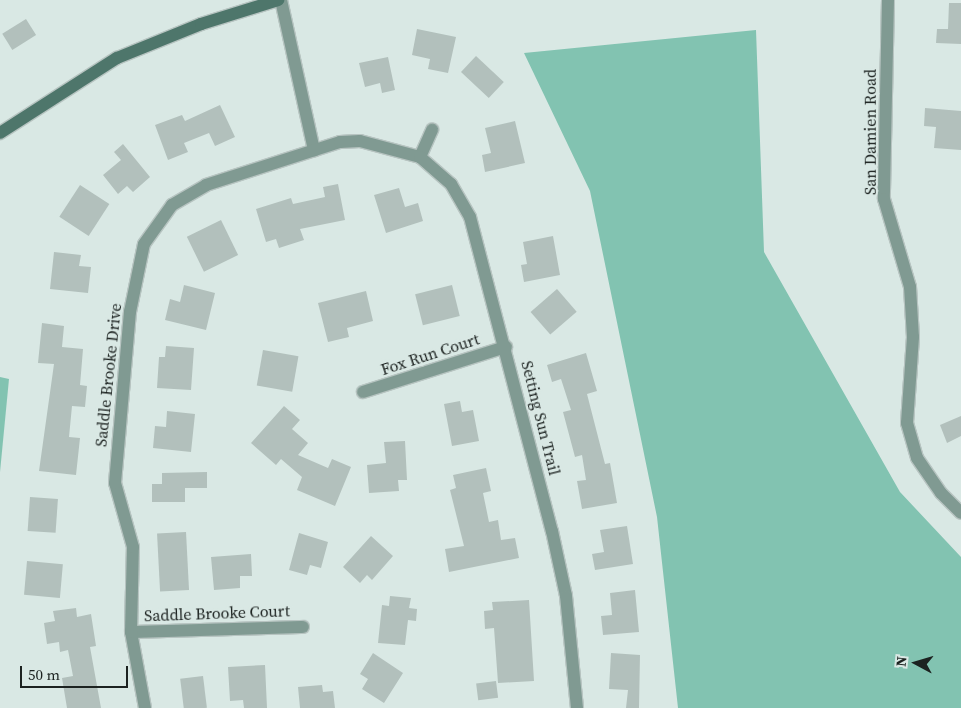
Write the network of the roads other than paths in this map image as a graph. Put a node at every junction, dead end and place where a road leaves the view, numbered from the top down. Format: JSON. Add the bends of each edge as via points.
{"nodes":[{"id":1,"x":280,"y":0,"type":"edge"},
{"id":2,"x":888,"y":0,"type":"edge"},
{"id":3,"x":432,"y":130,"type":"dead end"},
{"id":4,"x":0,"y":133,"type":"edge"},
{"id":5,"x":314,"y":150,"type":"junction"},
{"id":6,"x":420,"y":157,"type":"junction"},
{"id":7,"x":506,"y":347,"type":"junction"},
{"id":8,"x":363,"y":392,"type":"dead end"},
{"id":9,"x":961,"y":513,"type":"edge"},
{"id":10,"x":303,"y":627,"type":"dead end"},
{"id":11,"x":131,"y":632,"type":"junction"},
{"id":12,"x":145,"y":708,"type":"edge"},
{"id":13,"x":577,"y":708,"type":"edge"}],
"edges":[{"from":1,"to":4,"type":"main road","via":[[201,24],[117,58]]},
{"from":1,"to":5,"type":"street"},
{"from":2,"to":9,"type":"street","name":"San Damien Road","via":[[884,199],[910,288],[913,337],[907,424],[917,458],[941,493]]},
{"from":3,"to":6,"type":"street"},
{"from":5,"to":6,"type":"street","name":"Setting Sun Trail","via":[[360,141]]},
{"from":5,"to":11,"type":"street","name":"Saddle Brooke Drive","via":[[187,194],[160,217],[144,244],[130,312],[116,461],[118,503],[135,570]]},
{"from":6,"to":7,"type":"street","name":"Setting Sun Trail","via":[[451,184],[470,217]]},
{"from":7,"to":8,"type":"street","name":"Fox Run Court"},
{"from":7,"to":13,"type":"street","name":"Setting Sun Trail","via":[[566,596]]},
{"from":10,"to":11,"type":"street","name":"Saddle Brooke Court"},
{"from":11,"to":12,"type":"street","name":"Saddle Brooke Drive"}]}
